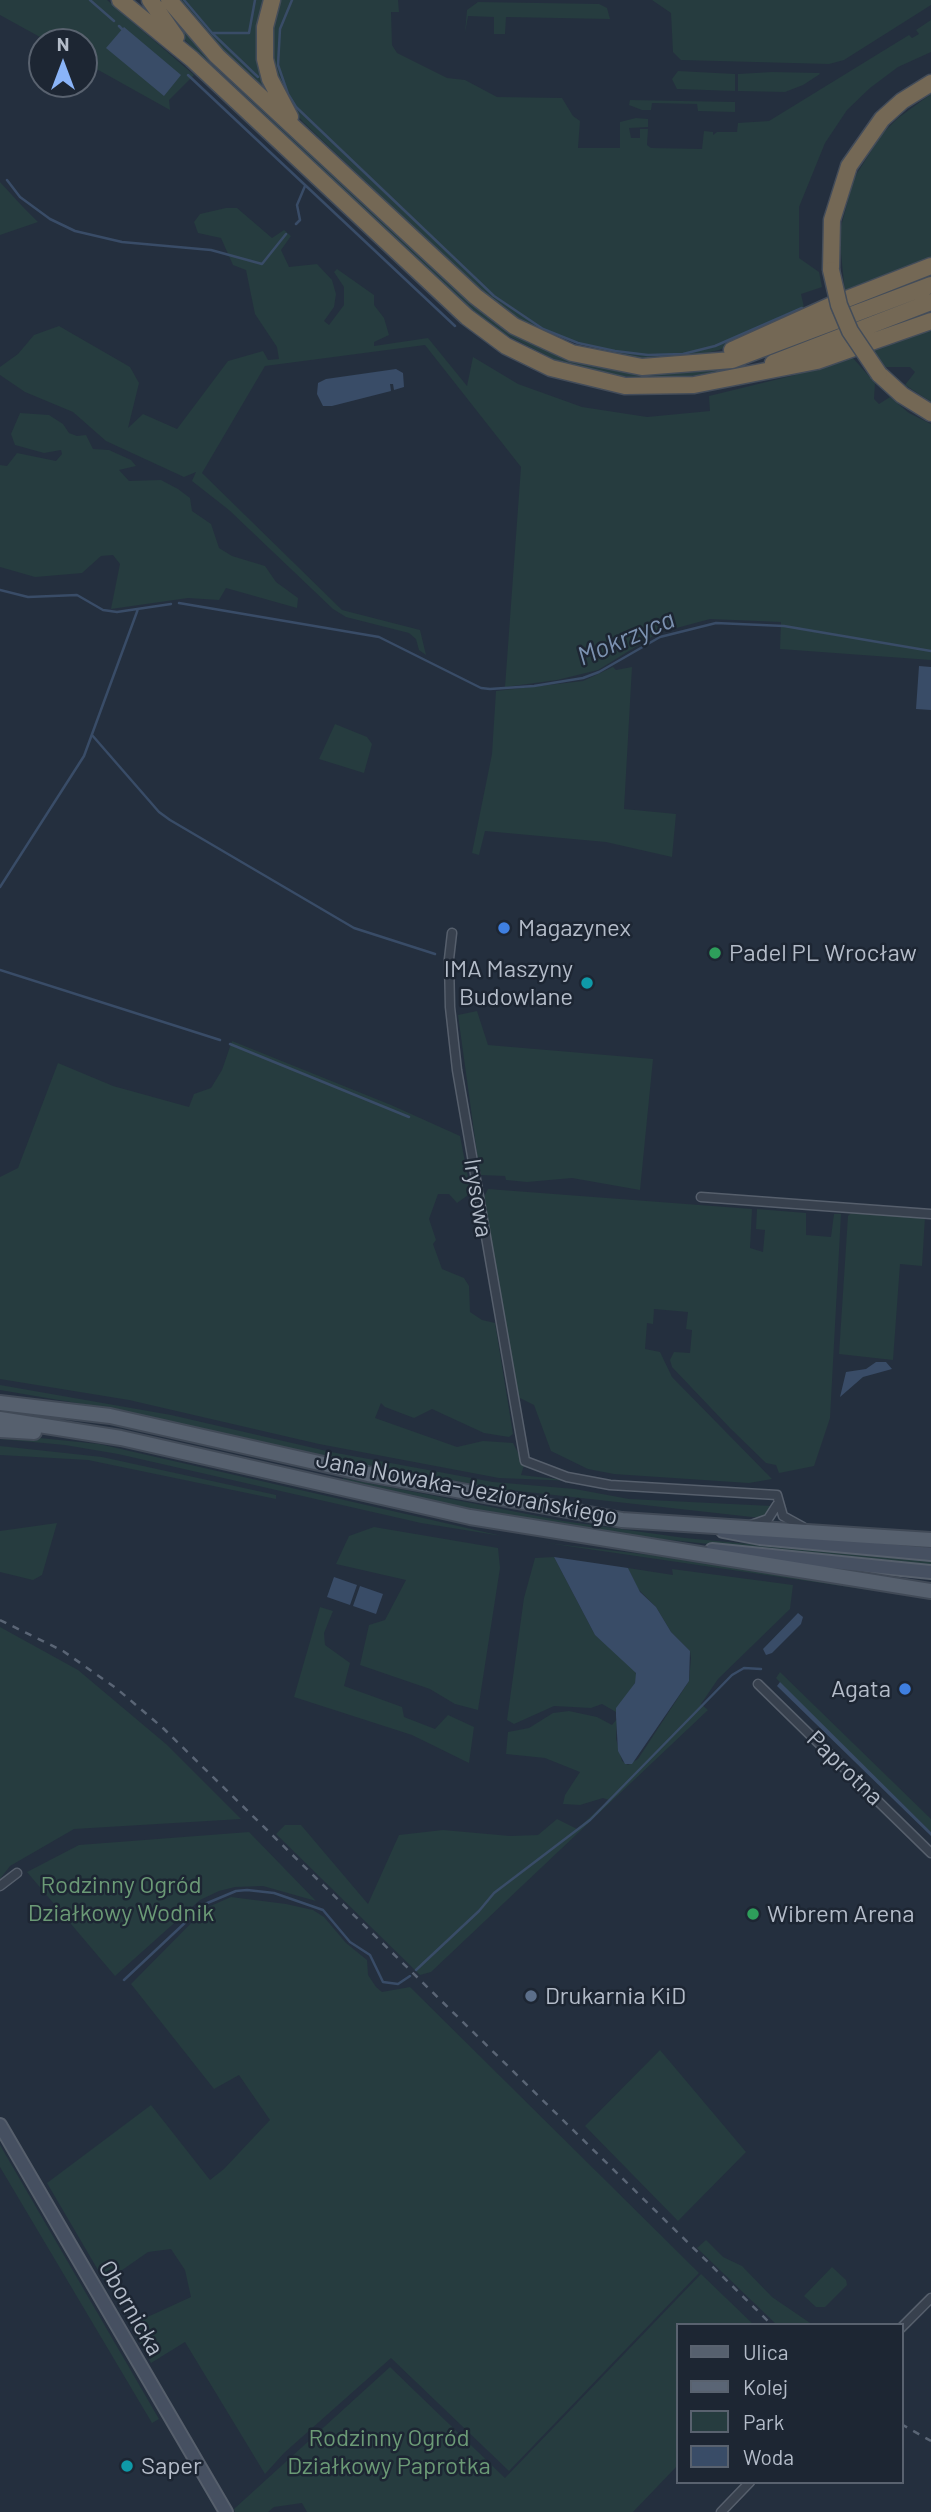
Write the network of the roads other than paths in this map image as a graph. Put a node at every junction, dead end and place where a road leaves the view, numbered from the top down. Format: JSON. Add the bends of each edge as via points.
{"nodes":[{"id":1,"x":120,"y":0,"type":"edge"},
{"id":2,"x":150,"y":0,"type":"edge"},
{"id":3,"x":169,"y":0,"type":"edge"},
{"id":4,"x":272,"y":0,"type":"edge"},
{"id":5,"x":192,"y":59,"type":"junction"},
{"id":6,"x":931,"y":83,"type":"edge"},
{"id":7,"x":299,"y":131,"type":"junction"},
{"id":8,"x":931,"y":266,"type":"edge"},
{"id":9,"x":931,"y":285,"type":"edge"},
{"id":10,"x":931,"y":302,"type":"edge"},
{"id":11,"x":931,"y":321,"type":"edge"},
{"id":12,"x":691,"y":365,"type":"junction"},
{"id":13,"x":735,"y":378,"type":"junction"},
{"id":14,"x":931,"y":413,"type":"edge"},
{"id":15,"x":452,"y":933,"type":"dead end"},
{"id":16,"x":701,"y":1197,"type":"dead end"},
{"id":17,"x":931,"y":1214,"type":"edge"},
{"id":18,"x":0,"y":1394,"type":"edge"},
{"id":19,"x":0,"y":1403,"type":"edge"},
{"id":20,"x":108,"y":1416,"type":"junction"},
{"id":21,"x":0,"y":1419,"type":"edge"},
{"id":22,"x":0,"y":1430,"type":"edge"},
{"id":23,"x":92,"y":1432,"type":"junction"},
{"id":24,"x":777,"y":1505,"type":"junction"},
{"id":25,"x":703,"y":1526,"type":"junction"},
{"id":26,"x":743,"y":1527,"type":"junction"},
{"id":27,"x":818,"y":1531,"type":"junction"},
{"id":28,"x":931,"y":1540,"type":"edge"},
{"id":29,"x":682,"y":1549,"type":"junction"},
{"id":30,"x":931,"y":1554,"type":"edge"},
{"id":31,"x":931,"y":1572,"type":"edge"},
{"id":32,"x":931,"y":1591,"type":"edge"},
{"id":33,"x":758,"y":1684,"type":"dead end"},
{"id":34,"x":931,"y":1853,"type":"edge"},
{"id":35,"x":17,"y":1873,"type":"dead end"},
{"id":36,"x":0,"y":1886,"type":"edge"},
{"id":37,"x":0,"y":2125,"type":"edge"},
{"id":38,"x":931,"y":2298,"type":"edge"},
{"id":39,"x":903,"y":2326,"type":"edge"},
{"id":40,"x":748,"y":2484,"type":"edge"},
{"id":41,"x":226,"y":2512,"type":"edge"},
{"id":42,"x":721,"y":2512,"type":"edge"}],
"edges":[{"from":1,"to":5,"type":"highway"},
{"from":2,"to":5,"type":"highway"},
{"from":3,"to":7,"type":"highway","via":[[216,56]]},
{"from":4,"to":7,"type":"highway","via":[[264,37],[266,64]]},
{"from":5,"to":13,"type":"highway","via":[[443,295],[506,346],[551,368],[615,385],[666,388]]},
{"from":6,"to":14,"type":"highway","bridge":true,"via":[[882,119],[849,166],[832,220],[831,270],[847,325],[879,374]]},
{"from":7,"to":12,"type":"highway","via":[[465,287],[514,326],[564,350],[609,363]]},
{"from":8,"to":12,"type":"highway"},
{"from":9,"to":12,"type":"highway","via":[[753,353]]},
{"from":10,"to":13,"type":"highway"},
{"from":11,"to":13,"type":"highway","via":[[817,361]]},
{"from":15,"to":24,"type":"street","name":"Irysowa","via":[[450,1007],[457,1070],[525,1461],[567,1477],[632,1488],[777,1495]]},
{"from":16,"to":17,"type":"street"},
{"from":18,"to":20,"type":"main road"},
{"from":19,"to":20,"type":"main road","name":"Jana Nowaka-Jeziorańskiego"},
{"from":20,"to":25,"type":"main road","name":"Jana Nowaka-Jeziorańskiego","via":[[496,1499],[622,1520]]},
{"from":21,"to":23,"type":"main road","name":"Jana Nowaka-Jeziorańskiego"},
{"from":22,"to":23,"type":"main road"},
{"from":23,"to":29,"type":"main road","name":"Jana Nowaka-Jeziorańskiego","via":[[470,1517]]},
{"from":24,"to":26,"type":"street","via":[[768,1519]]},
{"from":24,"to":27,"type":"street","via":[[786,1521]]},
{"from":25,"to":26,"type":"main road"},
{"from":25,"to":30,"type":"street","name":"Jana Nowaka-Jeziorańskiego","via":[[760,1538]]},
{"from":26,"to":27,"type":"main road"},
{"from":27,"to":28,"type":"main road"},
{"from":29,"to":31,"type":"street","name":"Jana Nowaka-Jeziorańskiego"},
{"from":29,"to":32,"type":"main road"},
{"from":33,"to":34,"type":"street","name":"Paprotna"},
{"from":35,"to":36,"type":"street"},
{"from":37,"to":41,"type":"street","name":"Obornicka"},
{"from":38,"to":39,"type":"street"},
{"from":40,"to":42,"type":"street"}]}
